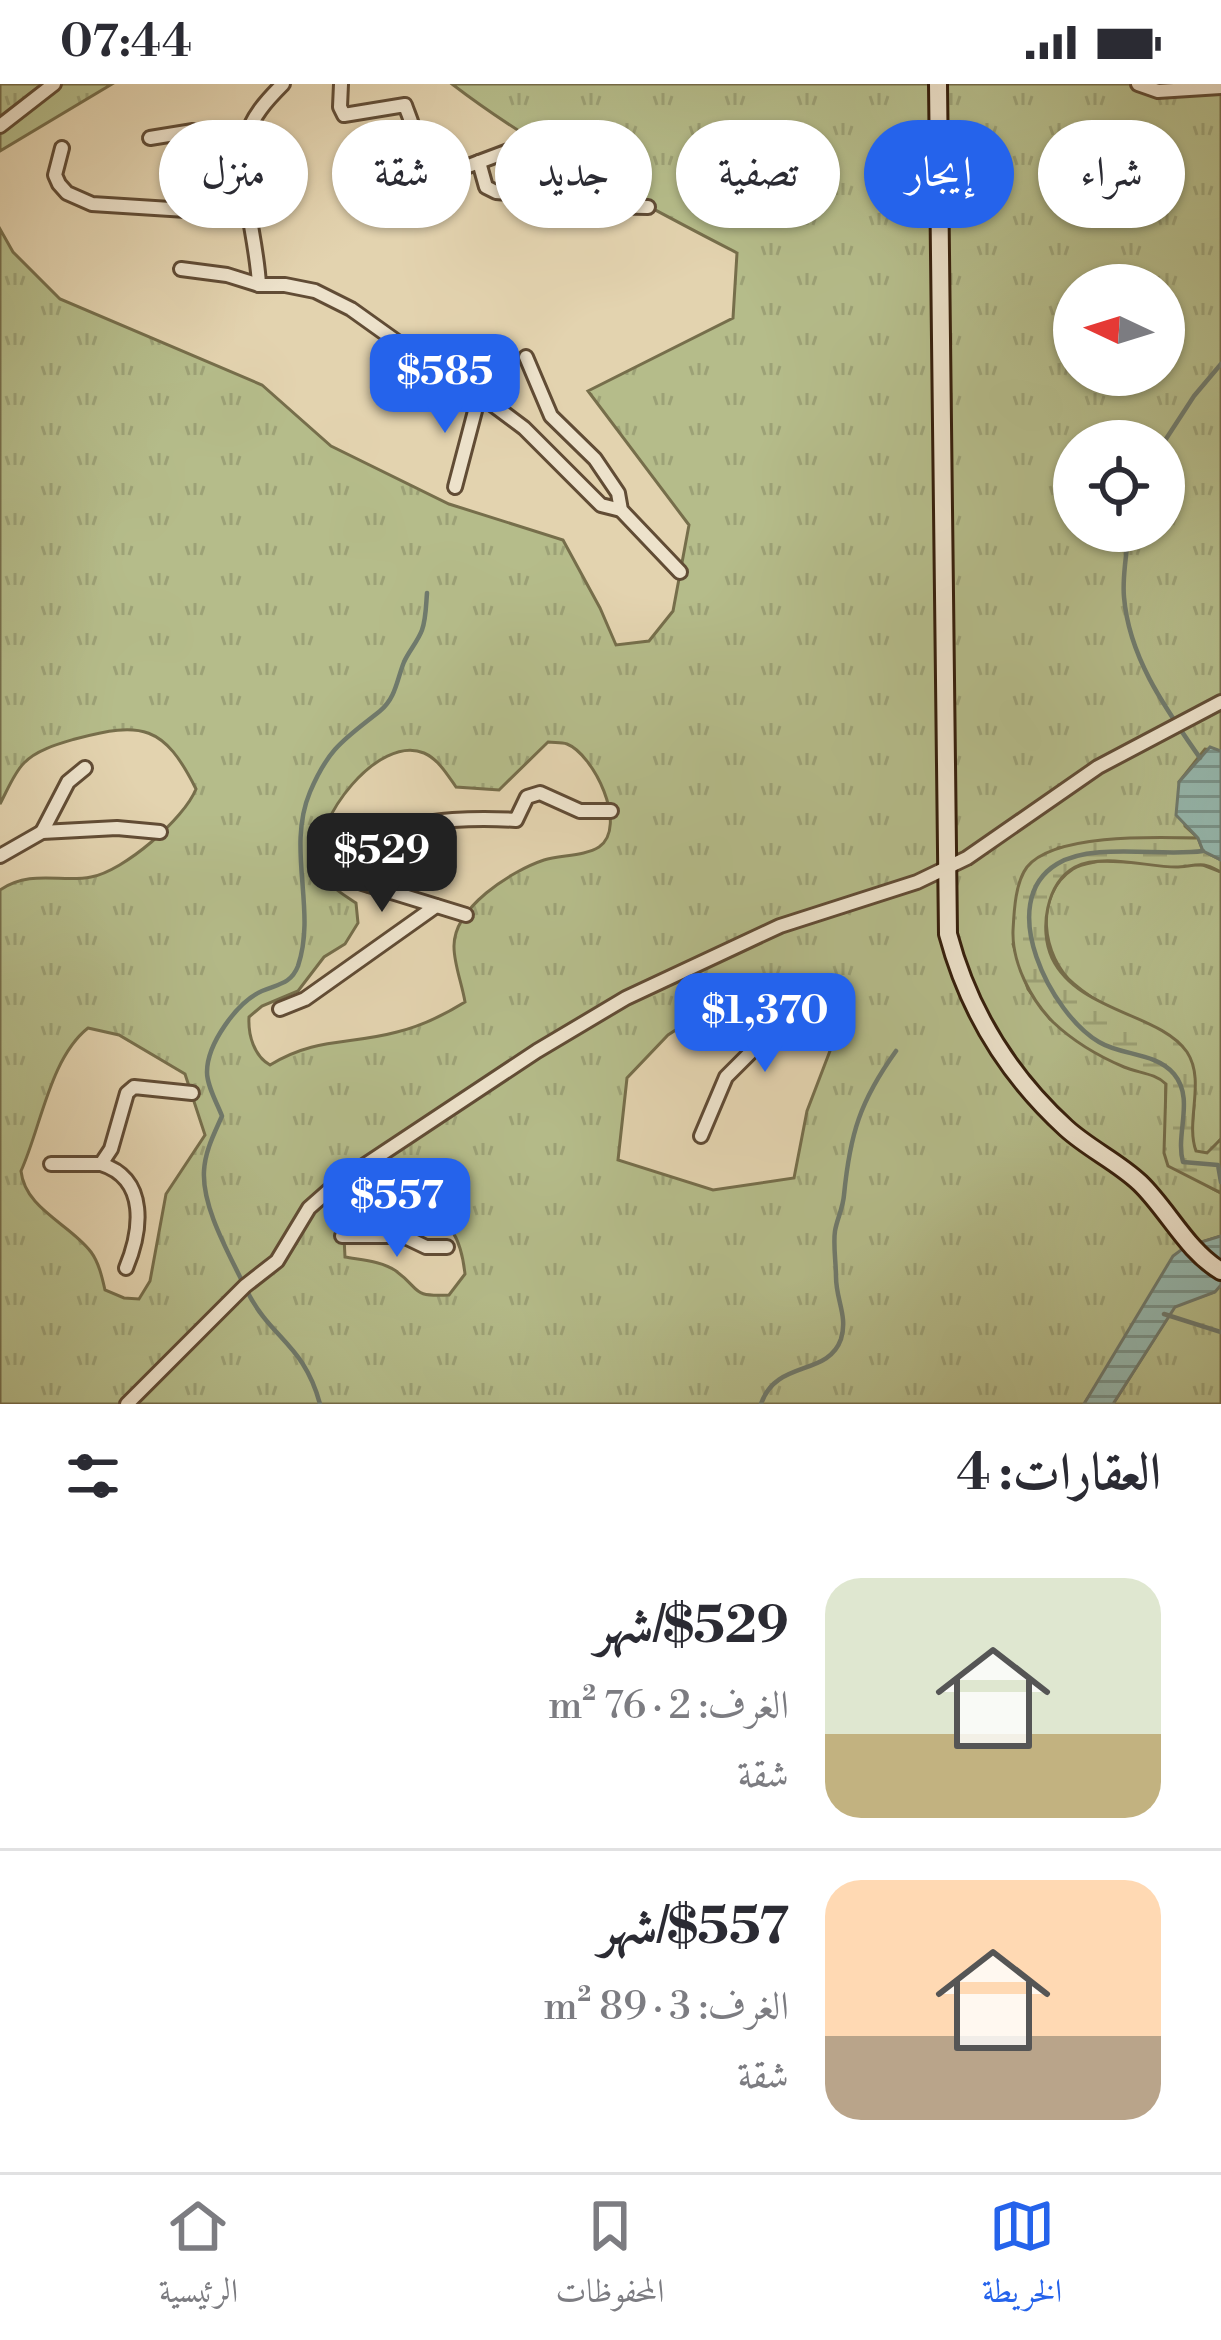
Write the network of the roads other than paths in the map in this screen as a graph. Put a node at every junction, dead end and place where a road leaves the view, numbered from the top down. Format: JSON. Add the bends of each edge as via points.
{"nodes":[{"id":1,"x":54,"y":84,"type":"edge"},
{"id":2,"x":283,"y":84,"type":"edge"},
{"id":3,"x":341,"y":84,"type":"edge"},
{"id":4,"x":938,"y":84,"type":"edge"},
{"id":5,"x":1138,"y":84,"type":"edge"},
{"id":6,"x":1221,"y":87,"type":"edge"},
{"id":7,"x":254,"y":120,"type":"edge"},
{"id":8,"x":0,"y":126,"type":"edge"},
{"id":9,"x":159,"y":137,"type":"edge"},
{"id":10,"x":150,"y":138,"type":"dead end"},
{"id":11,"x":62,"y":148,"type":"dead end"},
{"id":12,"x":495,"y":156,"type":"edge"},
{"id":13,"x":479,"y":162,"type":"junction"},
{"id":14,"x":495,"y":192,"type":"edge"},
{"id":15,"x":159,"y":208,"type":"edge"},
{"id":16,"x":251,"y":228,"type":"edge"},
{"id":17,"x":181,"y":269,"type":"dead end"},
{"id":18,"x":259,"y":285,"type":"junction"},
{"id":19,"x":526,"y":357,"type":"dead end"},
{"id":20,"x":473,"y":390,"type":"junction"},
{"id":21,"x":454,"y":487,"type":"dead end"},
{"id":22,"x":622,"y":510,"type":"junction"},
{"id":23,"x":680,"y":572,"type":"dead end"},
{"id":24,"x":1221,"y":702,"type":"edge"},
{"id":25,"x":86,"y":768,"type":"dead end"},
{"id":26,"x":611,"y":811,"type":"dead end"},
{"id":27,"x":42,"y":832,"type":"junction"},
{"id":28,"x":160,"y":832,"type":"dead end"},
{"id":29,"x":0,"y":856,"type":"edge"},
{"id":30,"x":319,"y":862,"type":"dead end"},
{"id":31,"x":945,"y":868,"type":"junction"},
{"id":32,"x":370,"y":885,"type":"junction"},
{"id":33,"x":436,"y":906,"type":"junction"},
{"id":34,"x":466,"y":915,"type":"dead end"},
{"id":35,"x":280,"y":1009,"type":"dead end"},
{"id":36,"x":813,"y":1018,"type":"dead end"},
{"id":37,"x":192,"y":1093,"type":"dead end"},
{"id":38,"x":701,"y":1136,"type":"dead end"},
{"id":39,"x":51,"y":1164,"type":"dead end"},
{"id":40,"x":101,"y":1164,"type":"junction"},
{"id":41,"x":342,"y":1236,"type":"dead end"},
{"id":42,"x":447,"y":1247,"type":"dead end"},
{"id":43,"x":126,"y":1268,"type":"dead end"},
{"id":44,"x":1221,"y":1271,"type":"edge"},
{"id":45,"x":127,"y":1404,"type":"edge"}],
"edges":[{"from":1,"to":8,"type":"street"},
{"from":2,"to":7,"type":"street"},
{"from":3,"to":13,"type":"street","via":[[344,116],[405,105],[423,177],[436,183]]},
{"from":4,"to":31,"type":"main road"},
{"from":5,"to":6,"type":"street","via":[[1171,92]]},
{"from":9,"to":10,"type":"street"},
{"from":11,"to":15,"type":"street","via":[[56,175],[68,193],[92,204]]},
{"from":12,"to":13,"type":"street"},
{"from":13,"to":14,"type":"street"},
{"from":16,"to":18,"type":"street"},
{"from":17,"to":18,"type":"street"},
{"from":18,"to":20,"type":"street","via":[[315,291]]},
{"from":19,"to":22,"type":"street","via":[[551,416],[595,459]]},
{"from":20,"to":21,"type":"street"},
{"from":20,"to":22,"type":"street","via":[[601,505]]},
{"from":22,"to":23,"type":"street"},
{"from":24,"to":31,"type":"street","via":[[1098,767]]},
{"from":25,"to":27,"type":"street","via":[[68,782]]},
{"from":26,"to":32,"type":"street","via":[[580,811],[540,793],[527,797],[516,820],[403,830],[383,847]]},
{"from":27,"to":28,"type":"street"},
{"from":27,"to":29,"type":"street"},
{"from":30,"to":32,"type":"street"},
{"from":31,"to":44,"type":"main road","via":[[958,972],[1008,1064],[1069,1131],[1140,1183]]},
{"from":31,"to":45,"type":"street","via":[[780,926],[626,998],[537,1051],[335,1185],[309,1208],[277,1261]]},
{"from":32,"to":33,"type":"street"},
{"from":33,"to":34,"type":"street"},
{"from":33,"to":35,"type":"street"},
{"from":36,"to":38,"type":"street","via":[[798,1034],[760,1042],[726,1077]]},
{"from":37,"to":40,"type":"street","via":[[134,1087]]},
{"from":39,"to":40,"type":"street"},
{"from":40,"to":43,"type":"street","via":[[124,1179],[141,1223]]},
{"from":41,"to":42,"type":"street","via":[[403,1236]]}]}
